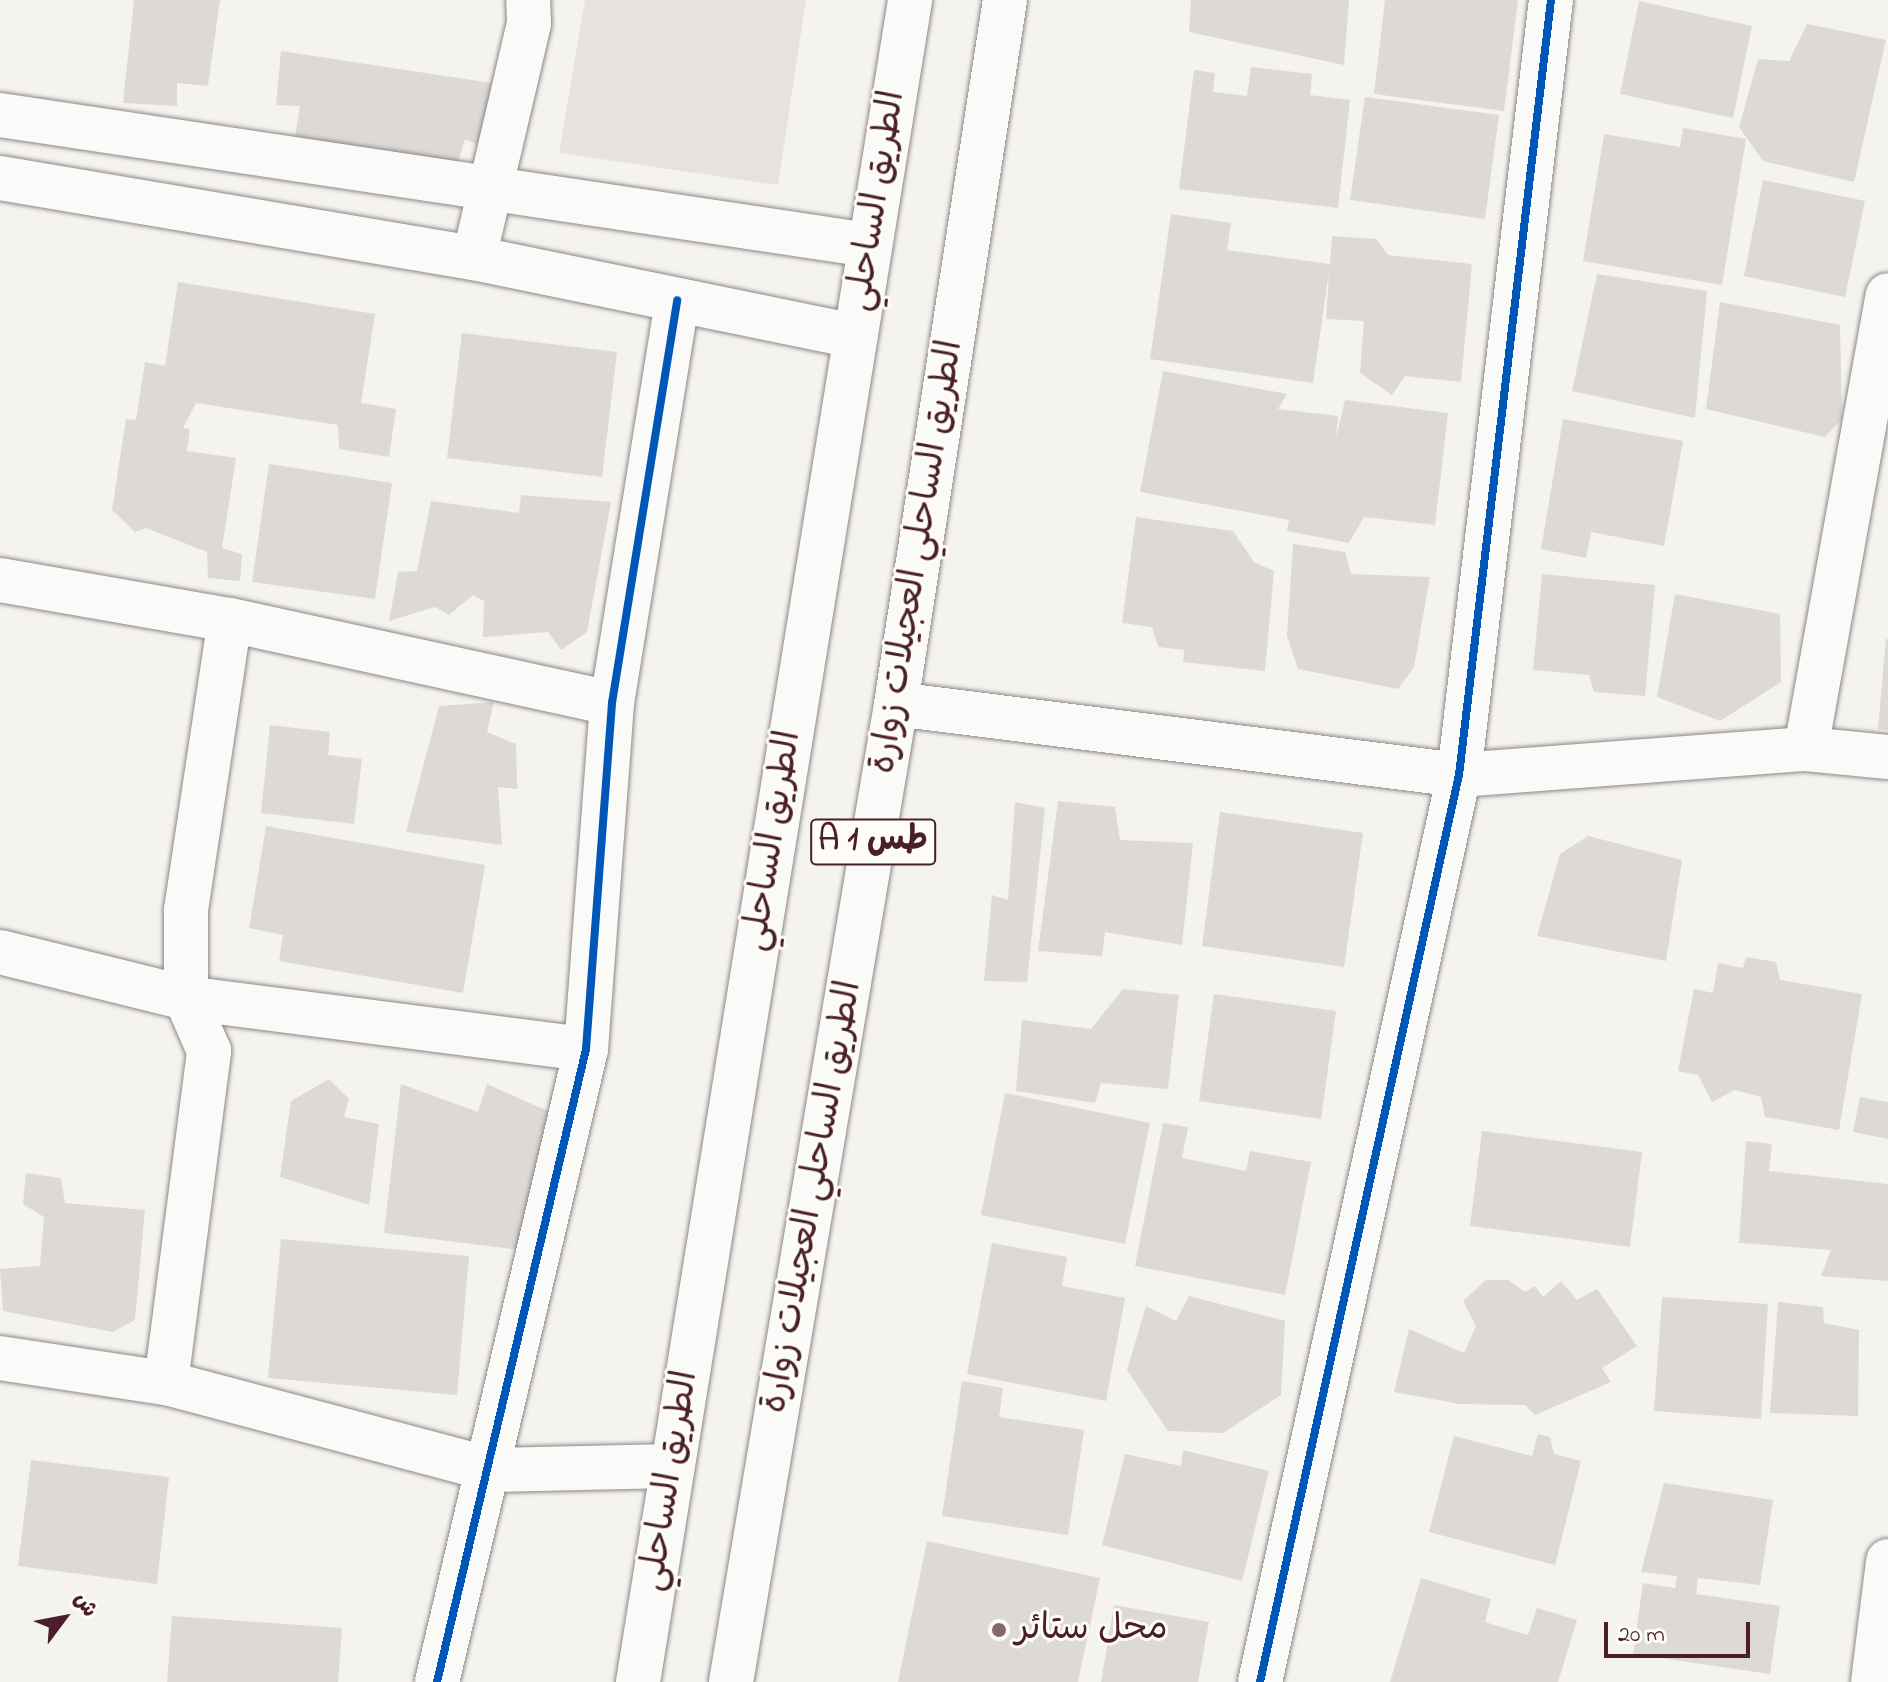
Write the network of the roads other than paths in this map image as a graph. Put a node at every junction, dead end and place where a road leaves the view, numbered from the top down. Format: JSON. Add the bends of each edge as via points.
{"nodes":[{"id":1,"x":528,"y":0,"type":"edge"},
{"id":2,"x":910,"y":0,"type":"edge"},
{"id":3,"x":1005,"y":0,"type":"edge"},
{"id":4,"x":1551,"y":0,"type":"edge"},
{"id":5,"x":0,"y":115,"type":"edge"},
{"id":6,"x":0,"y":178,"type":"edge"},
{"id":7,"x":490,"y":189,"type":"junction"},
{"id":8,"x":868,"y":245,"type":"junction"},
{"id":9,"x":474,"y":258,"type":"junction"},
{"id":10,"x":1888,"y":295,"type":"edge"},
{"id":11,"x":677,"y":300,"type":"junction"},
{"id":12,"x":855,"y":336,"type":"junction"},
{"id":13,"x":0,"y":580,"type":"edge"},
{"id":14,"x":230,"y":620,"type":"junction"},
{"id":15,"x":612,"y":703,"type":"junction"},
{"id":16,"x":896,"y":704,"type":"junction"},
{"id":17,"x":1806,"y":749,"type":"junction"},
{"id":18,"x":1888,"y":757,"type":"edge"},
{"id":19,"x":1459,"y":775,"type":"junction"},
{"id":20,"x":0,"y":952,"type":"edge"},
{"id":21,"x":186,"y":998,"type":"junction"},
{"id":22,"x":586,"y":1049,"type":"junction"},
{"id":23,"x":0,"y":1358,"type":"edge"},
{"id":24,"x":166,"y":1383,"type":"junction"},
{"id":25,"x":672,"y":1466,"type":"junction"},
{"id":26,"x":492,"y":1470,"type":"junction"},
{"id":27,"x":1888,"y":1561,"type":"edge"},
{"id":28,"x":437,"y":1682,"type":"edge"},
{"id":29,"x":638,"y":1682,"type":"edge"},
{"id":30,"x":731,"y":1682,"type":"edge"},
{"id":31,"x":1260,"y":1682,"type":"edge"},
{"id":32,"x":1873,"y":1682,"type":"edge"}],
"edges":[{"from":1,"to":7,"type":"main road","via":[[529,23]]},
{"from":2,"to":8,"type":"main road","name":"الطريق الساحلي","number":"A 1 طس"},
{"from":3,"to":16,"type":"main road","name":"الطريق الساحلي العجيلات زوارة","number":"A 1 طس"},
{"from":4,"to":19,"type":"main road"},
{"from":5,"to":7,"type":"main road"},
{"from":6,"to":9,"type":"main road"},
{"from":7,"to":8,"type":"main road"},
{"from":7,"to":9,"type":"main road"},
{"from":8,"to":12,"type":"main road","name":"الطريق الساحلي","number":"A 1 طس"},
{"from":9,"to":11,"type":"main road"},
{"from":10,"to":17,"type":"main road"},
{"from":11,"to":12,"type":"main road"},
{"from":11,"to":15,"type":"main road"},
{"from":12,"to":25,"type":"main road","name":"الطريق الساحلي","number":"A 1 طس"},
{"from":13,"to":14,"type":"main road"},
{"from":14,"to":15,"type":"main road"},
{"from":14,"to":21,"type":"main road","via":[[186,910]]},
{"from":15,"to":22,"type":"main road"},
{"from":16,"to":19,"type":"main road"},
{"from":16,"to":30,"type":"main road","name":"الطريق الساحلي العجيلات زوارة","number":"A 1 طس"},
{"from":17,"to":18,"type":"main road"},
{"from":17,"to":19,"type":"main road"},
{"from":19,"to":31,"type":"main road"},
{"from":20,"to":21,"type":"main road"},
{"from":21,"to":22,"type":"main road"},
{"from":21,"to":24,"type":"main road","via":[[209,1051]]},
{"from":22,"to":26,"type":"main road"},
{"from":23,"to":24,"type":"main road"},
{"from":24,"to":26,"type":"main road"},
{"from":25,"to":26,"type":"main road"},
{"from":25,"to":29,"type":"main road","name":"الطريق الساحلي","number":"A 1 طس"},
{"from":26,"to":28,"type":"main road"},
{"from":27,"to":32,"type":"main road"}]}
